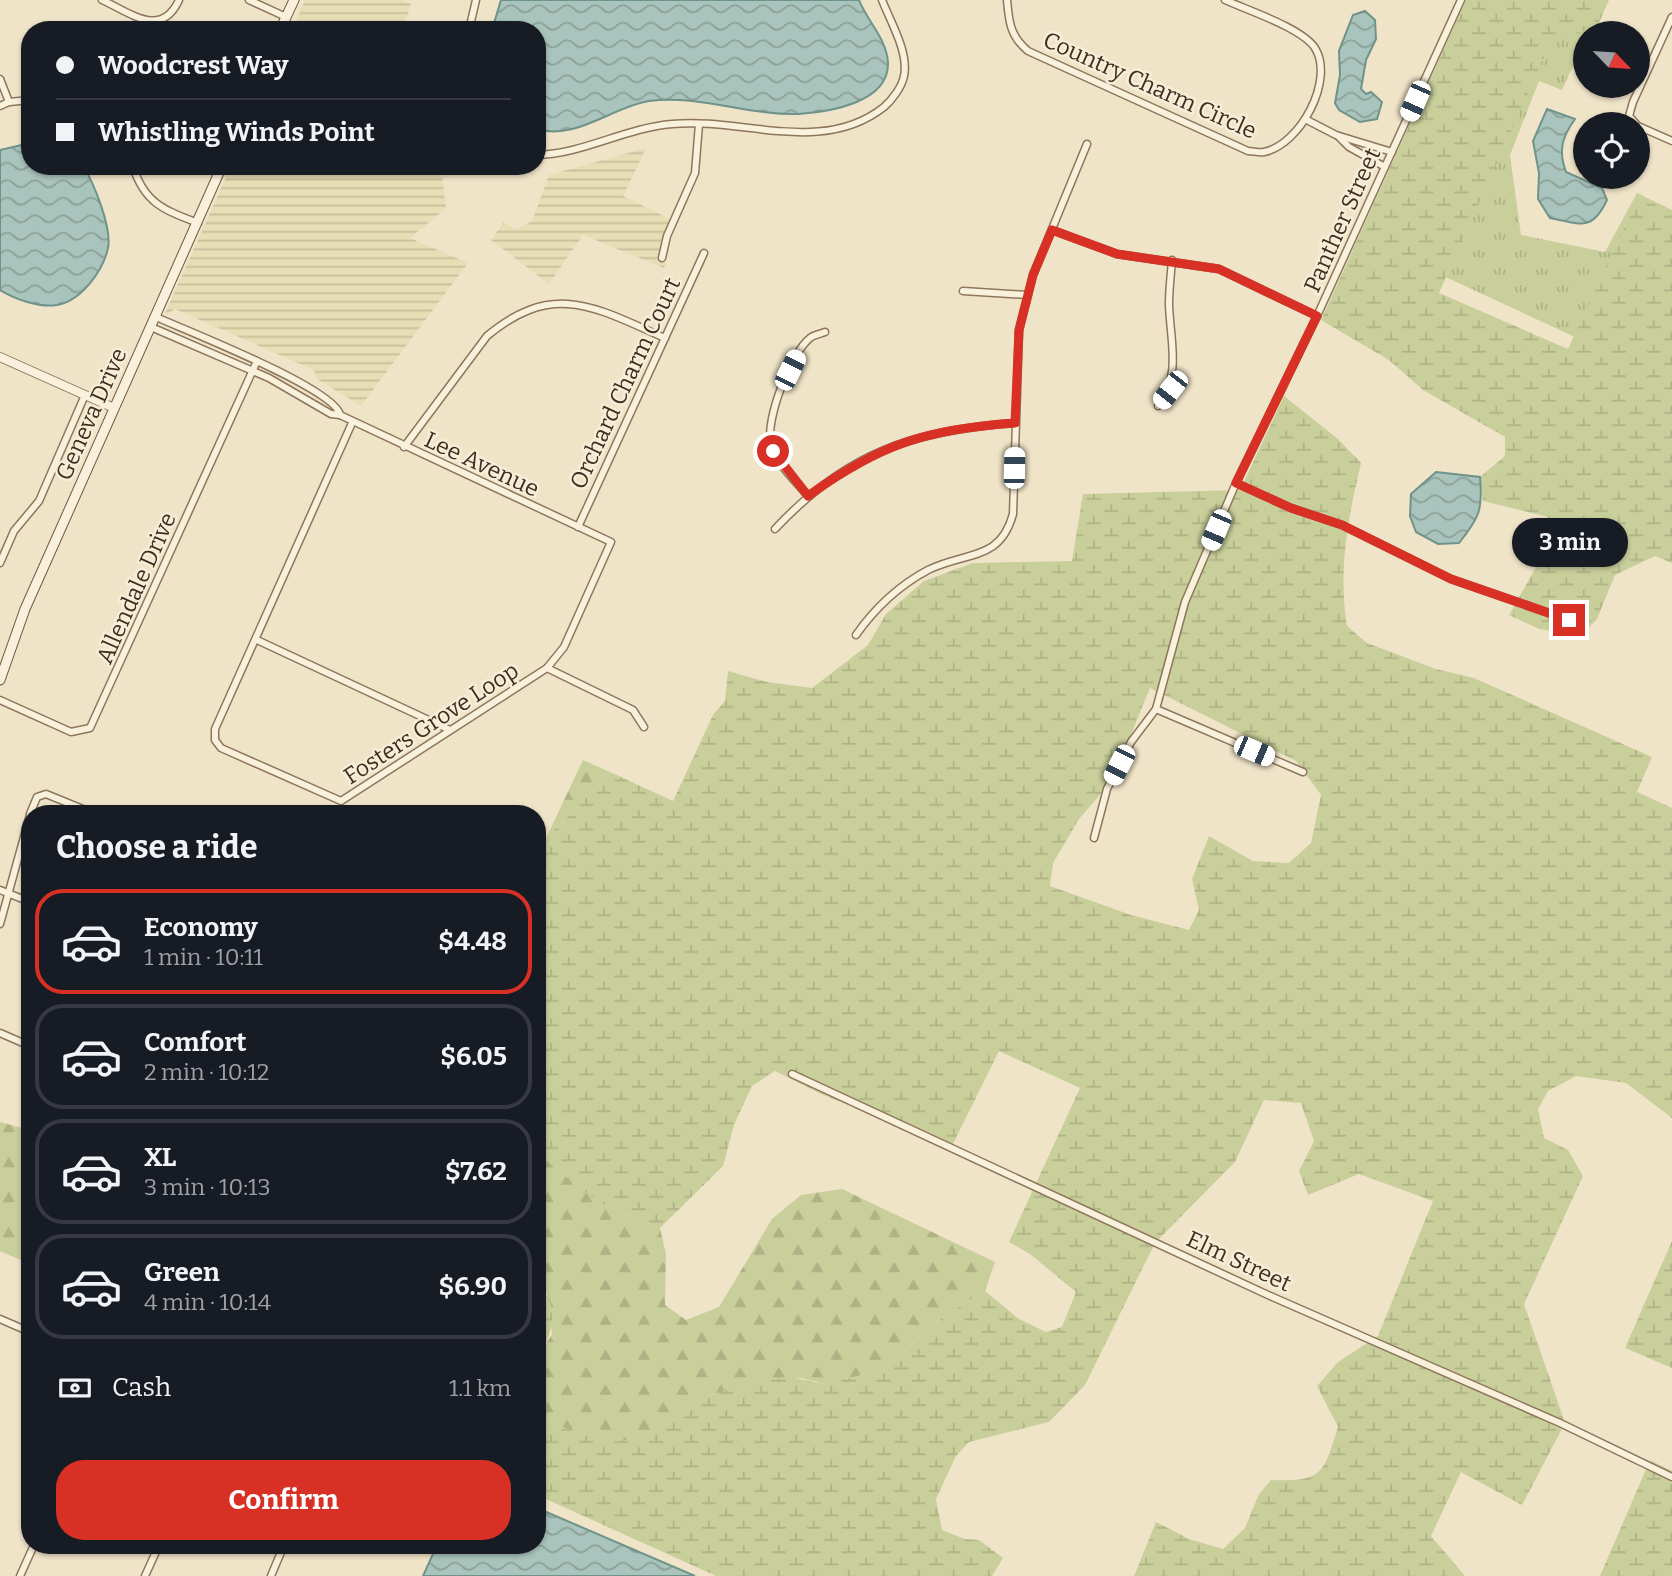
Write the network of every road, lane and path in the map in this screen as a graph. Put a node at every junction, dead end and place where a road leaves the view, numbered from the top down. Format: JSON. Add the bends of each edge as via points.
{"nodes":[{"id":1,"x":102,"y":0,"type":"edge"},
{"id":2,"x":179,"y":0,"type":"edge"},
{"id":3,"x":249,"y":0,"type":"edge"},
{"id":4,"x":293,"y":0,"type":"edge"},
{"id":5,"x":476,"y":0,"type":"edge"},
{"id":6,"x":881,"y":0,"type":"edge"},
{"id":7,"x":1007,"y":0,"type":"edge"},
{"id":8,"x":1225,"y":0,"type":"edge"},
{"id":9,"x":1461,"y":0,"type":"edge"},
{"id":10,"x":286,"y":17,"type":"junction"},
{"id":11,"x":1672,"y":17,"type":"edge"},
{"id":12,"x":150,"y":21,"type":"edge"},
{"id":13,"x":162,"y":21,"type":"edge"},
{"id":14,"x":284,"y":21,"type":"edge"},
{"id":15,"x":471,"y":21,"type":"edge"},
{"id":16,"x":0,"y":79,"type":"edge"},
{"id":17,"x":21,"y":101,"type":"edge"},
{"id":18,"x":9,"y":102,"type":"junction"},
{"id":19,"x":0,"y":106,"type":"edge"},
{"id":20,"x":1630,"y":112,"type":"edge"},
{"id":21,"x":1305,"y":119,"type":"junction"},
{"id":22,"x":699,"y":124,"type":"junction"},
{"id":23,"x":1650,"y":131,"type":"edge"},
{"id":24,"x":1336,"y":135,"type":"junction"},
{"id":25,"x":1363,"y":140,"type":"junction"},
{"id":26,"x":1672,"y":141,"type":"edge"},
{"id":27,"x":1087,"y":144,"type":"dead end"},
{"id":28,"x":1357,"y":152,"type":"junction"},
{"id":29,"x":1392,"y":152,"type":"junction"},
{"id":30,"x":546,"y":155,"type":"edge"},
{"id":31,"x":1385,"y":167,"type":"junction"},
{"id":32,"x":136,"y":175,"type":"edge"},
{"id":33,"x":218,"y":175,"type":"edge"},
{"id":34,"x":198,"y":223,"type":"junction"},
{"id":35,"x":1052,"y":230,"type":"junction"},
{"id":36,"x":704,"y":253,"type":"dead end"},
{"id":37,"x":662,"y":258,"type":"dead end"},
{"id":38,"x":1172,"y":260,"type":"junction"},
{"id":39,"x":963,"y":291,"type":"dead end"},
{"id":40,"x":1027,"y":295,"type":"junction"},
{"id":41,"x":1317,"y":316,"type":"junction"},
{"id":42,"x":156,"y":317,"type":"junction"},
{"id":43,"x":151,"y":327,"type":"junction"},
{"id":44,"x":825,"y":332,"type":"dead end"},
{"id":45,"x":665,"y":338,"type":"junction"},
{"id":46,"x":0,"y":357,"type":"edge"},
{"id":47,"x":257,"y":361,"type":"junction"},
{"id":48,"x":252,"y":372,"type":"junction"},
{"id":49,"x":85,"y":395,"type":"junction"},
{"id":50,"x":1158,"y":406,"type":"dead end"},
{"id":51,"x":114,"y":408,"type":"junction"},
{"id":52,"x":340,"y":415,"type":"junction"},
{"id":53,"x":352,"y":423,"type":"junction"},
{"id":54,"x":1015,"y":423,"type":"junction"},
{"id":55,"x":404,"y":447,"type":"junction"},
{"id":56,"x":1236,"y":483,"type":"junction"},
{"id":57,"x":808,"y":496,"type":"junction"},
{"id":58,"x":578,"y":527,"type":"junction"},
{"id":59,"x":775,"y":529,"type":"dead end"},
{"id":60,"x":611,"y":542,"type":"joint"},
{"id":61,"x":0,"y":563,"type":"edge"},
{"id":62,"x":1569,"y":620,"type":"dead end"},
{"id":63,"x":856,"y":635,"type":"dead end"},
{"id":64,"x":257,"y":640,"type":"junction"},
{"id":65,"x":547,"y":667,"type":"junction"},
{"id":66,"x":0,"y":680,"type":"edge"},
{"id":67,"x":0,"y":700,"type":"edge"},
{"id":68,"x":1156,"y":709,"type":"junction"},
{"id":69,"x":644,"y":727,"type":"dead end"},
{"id":70,"x":450,"y":730,"type":"junction"},
{"id":71,"x":1303,"y":772,"type":"dead end"},
{"id":72,"x":34,"y":805,"type":"edge"},
{"id":73,"x":73,"y":805,"type":"edge"},
{"id":74,"x":1094,"y":838,"type":"dead end"},
{"id":75,"x":21,"y":848,"type":"edge"},
{"id":76,"x":0,"y":890,"type":"edge"},
{"id":77,"x":9,"y":892,"type":"junction"},
{"id":78,"x":21,"y":898,"type":"edge"},
{"id":79,"x":0,"y":924,"type":"edge"},
{"id":80,"x":0,"y":1032,"type":"edge"},
{"id":81,"x":21,"y":1042,"type":"edge"},
{"id":82,"x":792,"y":1074,"type":"dead end"},
{"id":83,"x":2,"y":1320,"type":"edge"},
{"id":84,"x":21,"y":1328,"type":"edge"},
{"id":85,"x":0,"y":1329,"type":"edge"},
{"id":86,"x":1672,"y":1477,"type":"edge"},
{"id":87,"x":30,"y":1554,"type":"edge"},
{"id":88,"x":155,"y":1554,"type":"edge"},
{"id":89,"x":280,"y":1554,"type":"edge"},
{"id":90,"x":20,"y":1576,"type":"edge"},
{"id":91,"x":145,"y":1576,"type":"edge"},
{"id":92,"x":271,"y":1576,"type":"edge"}],
"edges":[{"from":1,"to":12,"type":"street"},
{"from":2,"to":13,"type":"street"},
{"from":3,"to":10,"type":"street"},
{"from":4,"to":10,"type":"main road"},
{"from":5,"to":15,"type":"street"},
{"from":6,"to":22,"type":"street","via":[[902,50],[904,76],[892,100],[870,118],[810,133]]},
{"from":7,"to":21,"type":"street","name":"Country Charm Circle","via":[[1012,33],[1028,51],[1248,151],[1265,152],[1280,144]]},
{"from":8,"to":21,"type":"street","name":"Country Charm Circle","via":[[1301,35],[1314,47],[1322,81]]},
{"from":9,"to":29,"type":"street","name":"Panther Street"},
{"from":10,"to":14,"type":"main road"},
{"from":11,"to":20,"type":"street"},
{"from":16,"to":18,"type":"street"},
{"from":17,"to":18,"type":"street"},
{"from":18,"to":19,"type":"street"},
{"from":21,"to":24,"type":"street"},
{"from":22,"to":30,"type":"street","via":[[636,130]]},
{"from":22,"to":37,"type":"street","via":[[695,173]]},
{"from":23,"to":26,"type":"street"},
{"from":24,"to":25,"type":"street"},
{"from":24,"to":28,"type":"street"},
{"from":25,"to":28,"type":"street"},
{"from":25,"to":29,"type":"street"},
{"from":27,"to":35,"type":"street"},
{"from":28,"to":31,"type":"street"},
{"from":29,"to":31,"type":"street","name":"Panther Street"},
{"from":31,"to":41,"type":"street","name":"Panther Street"},
{"from":32,"to":34,"type":"street","via":[[153,202]]},
{"from":33,"to":34,"type":"main road","name":"Geneva Drive"},
{"from":34,"to":42,"type":"main road","name":"Geneva Drive"},
{"from":35,"to":38,"type":"street","via":[[1117,254]]},
{"from":35,"to":40,"type":"street"},
{"from":36,"to":45,"type":"street","name":"Orchard Charm Court"},
{"from":38,"to":41,"type":"street","via":[[1219,269]]},
{"from":38,"to":50,"type":"street","via":[[1170,390]]},
{"from":39,"to":40,"type":"street"},
{"from":40,"to":54,"type":"street","via":[[1019,330]]},
{"from":41,"to":56,"type":"street","name":"Panther Street"},
{"from":42,"to":43,"type":"main road","name":"Geneva Drive"},
{"from":42,"to":47,"type":"street","name":"Lee Avenue"},
{"from":43,"to":48,"type":"street","name":"Lee Avenue"},
{"from":43,"to":51,"type":"main road","name":"Geneva Drive"},
{"from":44,"to":57,"type":"street","via":[[810,338],[797,356],[770,432],[773,451]]},
{"from":45,"to":55,"type":"street","via":[[593,306],[568,302],[531,309],[488,336]]},
{"from":45,"to":58,"type":"street","name":"Orchard Charm Court"},
{"from":46,"to":49,"type":"street"},
{"from":47,"to":48,"type":"street"},
{"from":47,"to":52,"type":"street","name":"Lee Avenue","via":[[335,404]]},
{"from":48,"to":52,"type":"street","name":"Lee Avenue"},
{"from":48,"to":67,"type":"street","name":"Allendale Drive","via":[[90,727],[71,732]]},
{"from":49,"to":51,"type":"street"},
{"from":49,"to":61,"type":"street","via":[[38,501],[14,531]]},
{"from":51,"to":66,"type":"main road","name":"Geneva Drive","via":[[25,609]]},
{"from":52,"to":53,"type":"street","name":"Lee Avenue"},
{"from":53,"to":55,"type":"street","name":"Lee Avenue"},
{"from":53,"to":64,"type":"street","name":"Fosters Grove Loop"},
{"from":54,"to":57,"type":"street","via":[[930,432],[862,460]]},
{"from":54,"to":63,"type":"street","via":[[1013,514],[1005,536],[983,553],[950,561],[904,585]]},
{"from":55,"to":58,"type":"street","name":"Lee Avenue"},
{"from":56,"to":62,"type":"street","via":[[1342,525],[1451,579]]},
{"from":56,"to":68,"type":"street","name":"Panther Street","via":[[1185,602]]},
{"from":57,"to":59,"type":"street"},
{"from":58,"to":60,"type":"street","name":"Lee Avenue"},
{"from":60,"to":65,"type":"street","name":"Fosters Grove Loop","via":[[564,647]]},
{"from":64,"to":70,"type":"street"},
{"from":64,"to":70,"type":"street","name":"Fosters Grove Loop","via":[[215,729],[221,748],[341,801]]},
{"from":65,"to":69,"type":"street","via":[[633,709]]},
{"from":65,"to":70,"type":"street","name":"Fosters Grove Loop"},
{"from":68,"to":71,"type":"street"},
{"from":68,"to":74,"type":"street","name":"Panther Street","via":[[1131,742],[1107,789]]},
{"from":72,"to":73,"type":"street","via":[[37,797],[46,794]]},
{"from":75,"to":77,"type":"street"},
{"from":76,"to":77,"type":"street"},
{"from":77,"to":78,"type":"street"},
{"from":77,"to":79,"type":"street"},
{"from":80,"to":81,"type":"street"},
{"from":82,"to":86,"type":"street","name":"Elm Street"},
{"from":83,"to":84,"type":"street"},
{"from":83,"to":85,"type":"street"},
{"from":87,"to":90,"type":"street"},
{"from":88,"to":91,"type":"street"},
{"from":89,"to":92,"type":"street"}]}
